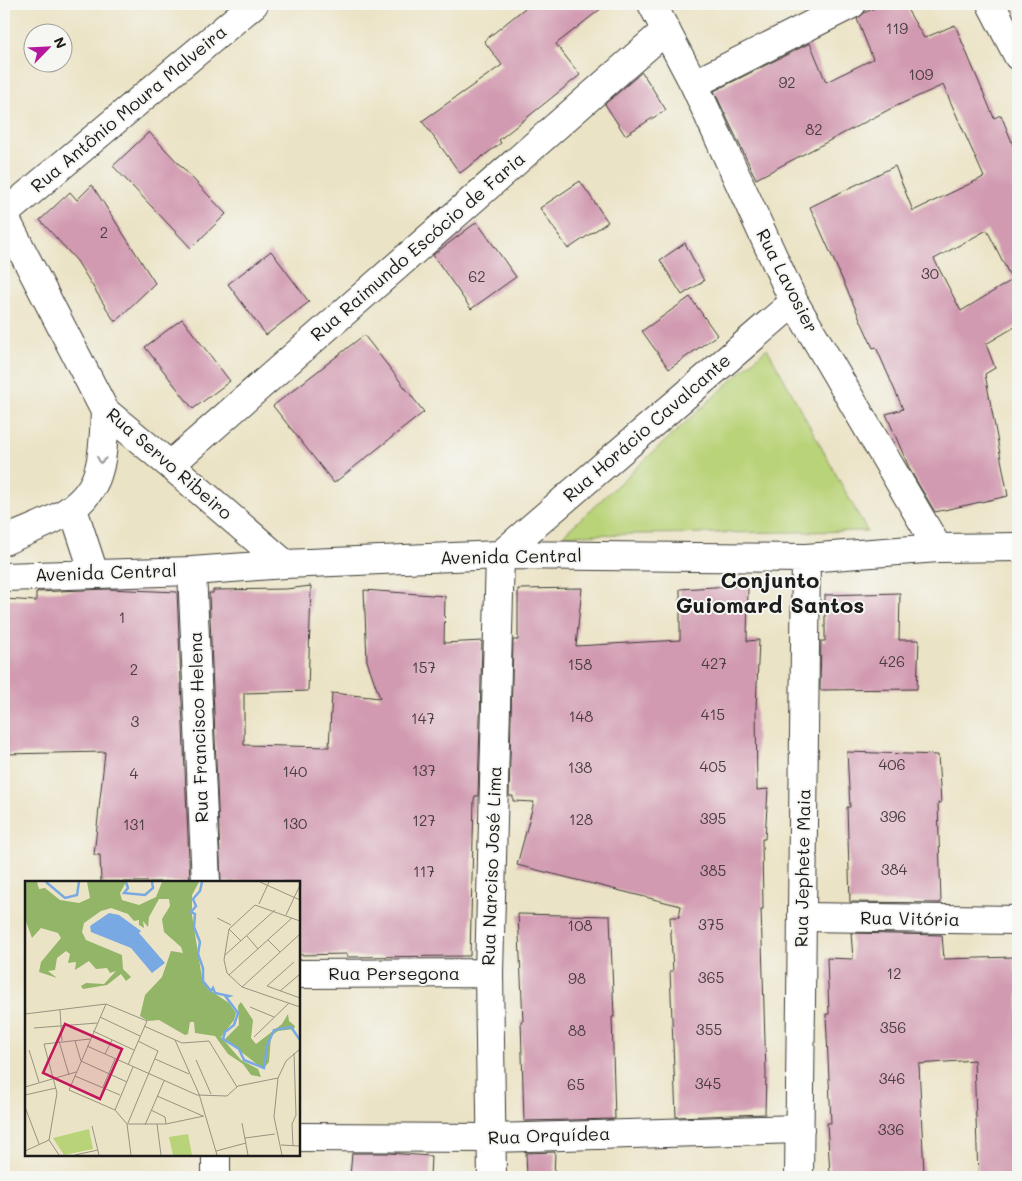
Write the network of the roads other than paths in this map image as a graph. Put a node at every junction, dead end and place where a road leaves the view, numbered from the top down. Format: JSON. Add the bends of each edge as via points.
{"nodes":[{"id":1,"x":254,"y":4,"type":"edge"},
{"id":2,"x":652,"y":4,"type":"edge"},
{"id":3,"x":852,"y":4,"type":"edge"},
{"id":4,"x":991,"y":4,"type":"edge"},
{"id":5,"x":666,"y":30,"type":"junction"},
{"id":6,"x":1018,"y":56,"type":"edge"},
{"id":7,"x":694,"y":84,"type":"junction"},
{"id":8,"x":4,"y":215,"type":"edge"},
{"id":9,"x":794,"y":302,"type":"junction"},
{"id":10,"x":105,"y":411,"type":"junction"},
{"id":11,"x":170,"y":465,"type":"junction"},
{"id":12,"x":73,"y":509,"type":"junction"},
{"id":13,"x":4,"y":541,"type":"edge"},
{"id":14,"x":1018,"y":547,"type":"edge"},
{"id":15,"x":938,"y":548,"type":"junction"},
{"id":16,"x":500,"y":555,"type":"junction"},
{"id":17,"x":806,"y":558,"type":"junction"},
{"id":18,"x":285,"y":564,"type":"junction"},
{"id":19,"x":192,"y":571,"type":"junction"},
{"id":20,"x":94,"y":573,"type":"junction"},
{"id":21,"x":4,"y":577,"type":"edge"},
{"id":22,"x":206,"y":881,"type":"edge"},
{"id":23,"x":802,"y":917,"type":"junction"},
{"id":24,"x":1018,"y":920,"type":"edge"},
{"id":25,"x":489,"y":973,"type":"junction"},
{"id":26,"x":300,"y":974,"type":"edge"},
{"id":27,"x":800,"y":1129,"type":"junction"},
{"id":28,"x":300,"y":1138,"type":"edge"},
{"id":29,"x":492,"y":1138,"type":"junction"},
{"id":30,"x":216,"y":1156,"type":"edge"},
{"id":31,"x":216,"y":1177,"type":"edge"},
{"id":32,"x":492,"y":1177,"type":"edge"},
{"id":33,"x":799,"y":1177,"type":"edge"}],
"edges":[{"from":1,"to":8,"type":"street","name":"Rua Antônio Moura Malveira"},
{"from":2,"to":5,"type":"street","name":"Rua Lavosier"},
{"from":3,"to":7,"type":"street"},
{"from":4,"to":6,"type":"street"},
{"from":5,"to":7,"type":"street","name":"Rua Lavosier"},
{"from":5,"to":11,"type":"street","name":"Rua Raimundo Escócio de Faria"},
{"from":7,"to":9,"type":"street","name":"Rua Lavosier"},
{"from":8,"to":10,"type":"street","name":"Rua Servo Ribeiro"},
{"from":9,"to":15,"type":"street","name":"Rua Lavosier"},
{"from":9,"to":16,"type":"street","name":"Rua Horácio Cavalcante"},
{"from":10,"to":11,"type":"street","name":"Rua Servo Ribeiro"},
{"from":10,"to":12,"type":"street","one_way":true,"via":[[99,471],[92,486]]},
{"from":11,"to":18,"type":"street","name":"Rua Servo Ribeiro"},
{"from":12,"to":13,"type":"street"},
{"from":12,"to":20,"type":"street"},
{"from":14,"to":15,"type":"street","name":"Avenida Central"},
{"from":15,"to":17,"type":"street","name":"Avenida Central"},
{"from":16,"to":17,"type":"street","name":"Avenida Central"},
{"from":16,"to":18,"type":"street","name":"Avenida Central"},
{"from":16,"to":25,"type":"street","name":"Rua Narciso José Lima"},
{"from":17,"to":23,"type":"street","name":"Rua Jephete Maia"},
{"from":18,"to":19,"type":"street","name":"Avenida Central"},
{"from":19,"to":20,"type":"street","name":"Avenida Central"},
{"from":19,"to":22,"type":"street","name":"Rua Francisco Helena"},
{"from":20,"to":21,"type":"street","name":"Avenida Central"},
{"from":23,"to":24,"type":"street","name":"Rua Vitória"},
{"from":23,"to":27,"type":"street","name":"Rua Jephete Maia"},
{"from":25,"to":26,"type":"street","name":"Rua Persegona"},
{"from":25,"to":29,"type":"street","name":"Rua Narciso José Lima"},
{"from":27,"to":29,"type":"street","name":"Rua Orquídea"},
{"from":27,"to":33,"type":"street","name":"Rua Jephete Maia"},
{"from":28,"to":29,"type":"street","name":"Rua Orquídea"},
{"from":29,"to":32,"type":"street","name":"Rua Narciso José Lima"},
{"from":30,"to":31,"type":"street"}]}
